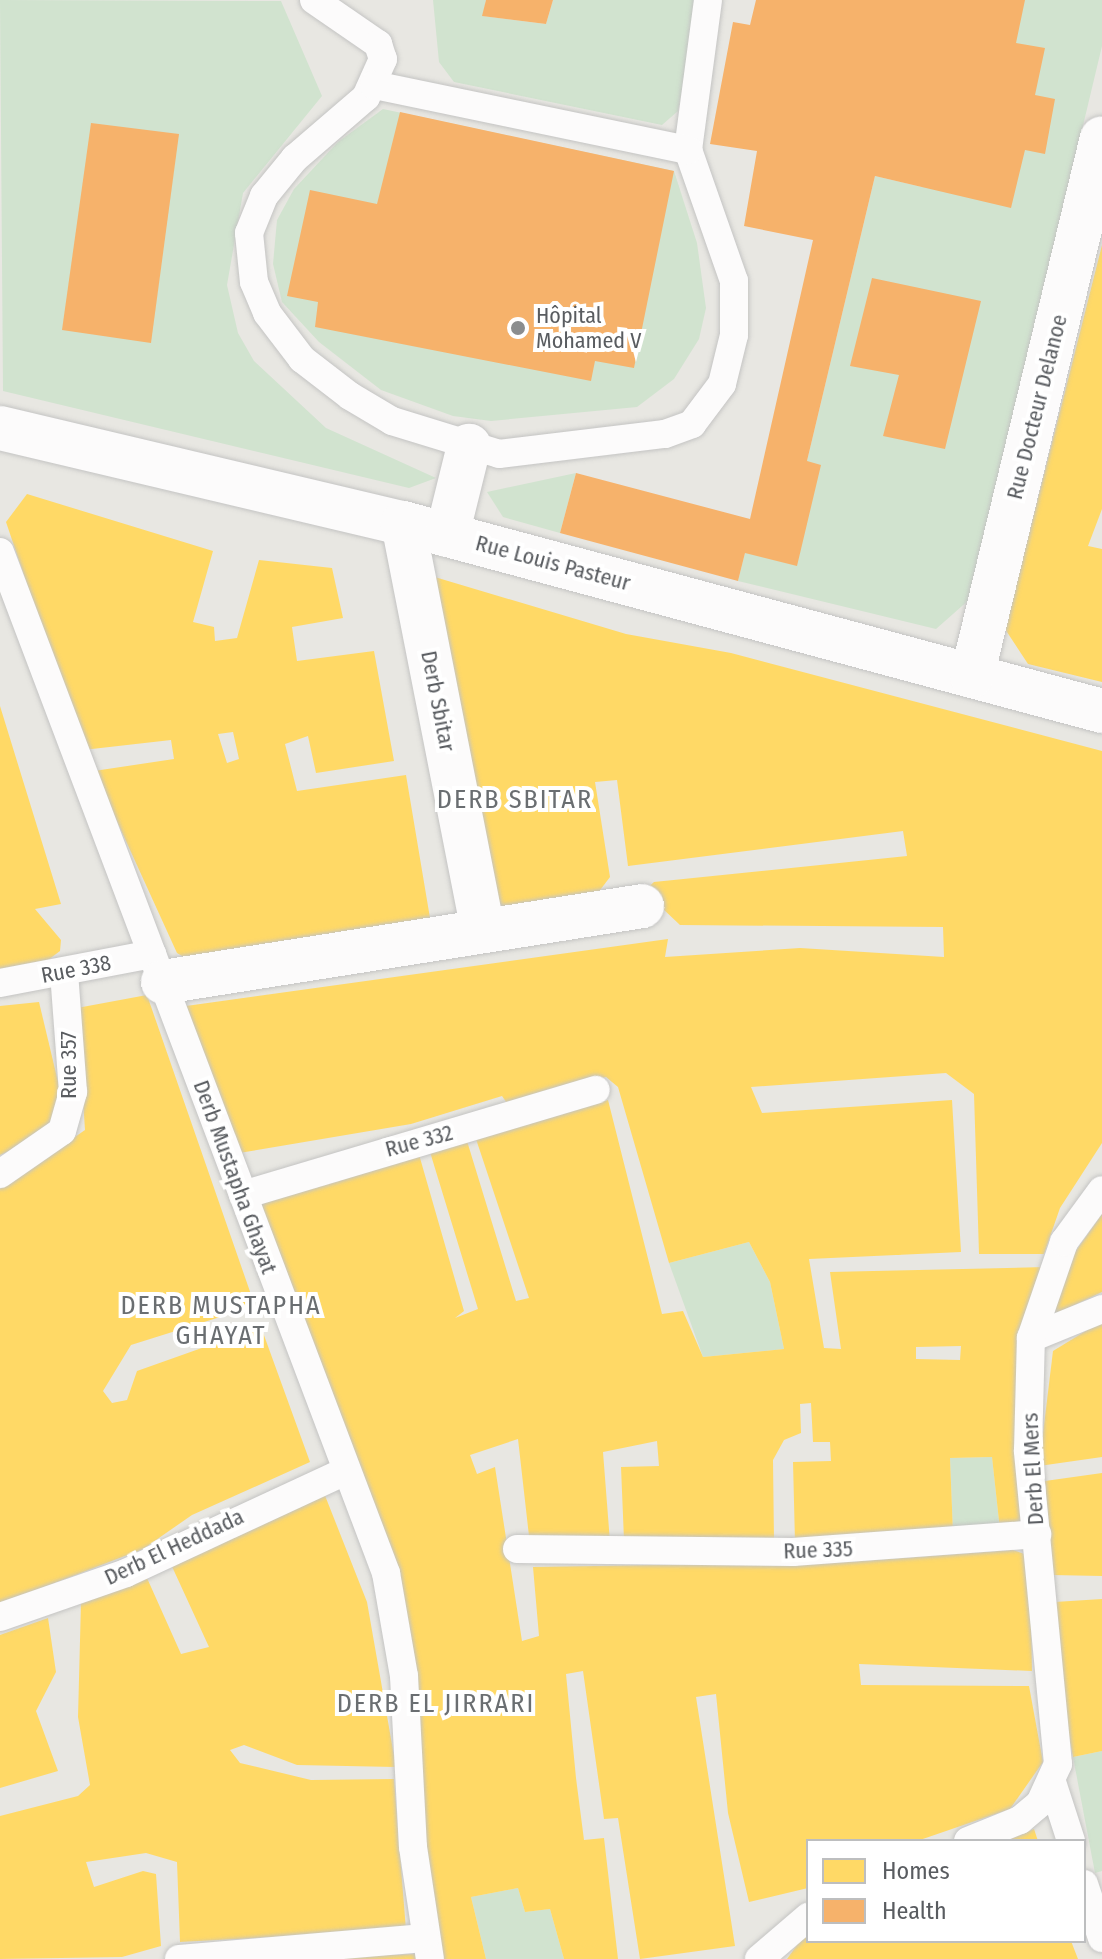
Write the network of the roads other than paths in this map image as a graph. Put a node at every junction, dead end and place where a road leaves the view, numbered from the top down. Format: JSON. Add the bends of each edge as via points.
{"nodes":[{"id":1,"x":314,"y":0,"type":"edge"},
{"id":2,"x":708,"y":0,"type":"edge"},
{"id":3,"x":374,"y":85,"type":"junction"},
{"id":4,"x":1102,"y":138,"type":"edge"},
{"id":5,"x":688,"y":150,"type":"junction"},
{"id":6,"x":0,"y":428,"type":"edge"},
{"id":7,"x":469,"y":446,"type":"junction"},
{"id":8,"x":403,"y":523,"type":"junction"},
{"id":9,"x":447,"y":535,"type":"junction"},
{"id":10,"x":0,"y":552,"type":"edge"},
{"id":11,"x":972,"y":676,"type":"junction"},
{"id":12,"x":1102,"y":711,"type":"edge"},
{"id":13,"x":642,"y":906,"type":"dead end"},
{"id":14,"x":482,"y":927,"type":"junction"},
{"id":15,"x":158,"y":968,"type":"junction"},
{"id":16,"x":64,"y":971,"type":"junction"},
{"id":17,"x":0,"y":983,"type":"edge"},
{"id":18,"x":596,"y":1090,"type":"dead end"},
{"id":19,"x":0,"y":1174,"type":"edge"},
{"id":20,"x":1102,"y":1190,"type":"edge"},
{"id":21,"x":243,"y":1195,"type":"junction"},
{"id":22,"x":1102,"y":1309,"type":"edge"},
{"id":23,"x":1031,"y":1338,"type":"junction"},
{"id":24,"x":346,"y":1471,"type":"junction"},
{"id":25,"x":1037,"y":1534,"type":"junction"},
{"id":26,"x":517,"y":1549,"type":"dead end"},
{"id":27,"x":0,"y":1617,"type":"edge"},
{"id":28,"x":1055,"y":1773,"type":"junction"},
{"id":29,"x":973,"y":1839,"type":"edge"},
{"id":30,"x":1071,"y":1839,"type":"edge"},
{"id":31,"x":1086,"y":1890,"type":"edge"},
{"id":32,"x":806,"y":1919,"type":"edge"},
{"id":33,"x":1102,"y":1938,"type":"edge"},
{"id":34,"x":427,"y":1949,"type":"edge"},
{"id":35,"x":179,"y":1959,"type":"edge"},
{"id":36,"x":759,"y":1959,"type":"edge"}],
"edges":[{"from":1,"to":3,"type":"lane","via":[[378,44],[383,59]]},
{"from":2,"to":5,"type":"lane"},
{"from":3,"to":5,"type":"lane"},
{"from":3,"to":7,"type":"lane","via":[[264,196],[249,233],[254,282],[267,313],[302,359],[350,396],[392,421]]},
{"from":4,"to":11,"type":"street","name":"Rue Docteur Delanoe"},
{"from":5,"to":7,"type":"lane","via":[[734,281],[734,335],[708,406],[692,424],[611,445],[499,454]]},
{"from":6,"to":8,"type":"street","name":"Rue Louis Pasteur"},
{"from":7,"to":9,"type":"street"},
{"from":8,"to":9,"type":"street","name":"Rue Louis Pasteur"},
{"from":8,"to":14,"type":"street","name":"Derb Sbitar"},
{"from":9,"to":11,"type":"street","name":"Rue Louis Pasteur"},
{"from":10,"to":15,"type":"lane","name":"Derb Mustapha Ghayat"},
{"from":11,"to":12,"type":"street","name":"Rue Louis Pasteur"},
{"from":13,"to":14,"type":"street"},
{"from":14,"to":15,"type":"street"},
{"from":15,"to":16,"type":"lane","name":"Rue 338"},
{"from":15,"to":21,"type":"lane","name":"Derb Mustapha Ghayat"},
{"from":16,"to":17,"type":"lane","name":"Rue 338"},
{"from":16,"to":19,"type":"lane","name":"Rue 357","via":[[73,1092],[62,1131]]},
{"from":18,"to":21,"type":"lane","name":"Rue 332"},
{"from":20,"to":23,"type":"lane","name":"Derb El Mers","via":[[1064,1242]]},
{"from":21,"to":24,"type":"lane","name":"Derb Mustapha Ghayat"},
{"from":22,"to":23,"type":"lane"},
{"from":23,"to":25,"type":"lane","name":"Derb El Mers","via":[[1028,1450]]},
{"from":24,"to":27,"type":"lane","name":"Derb El Heddada","via":[[126,1573]]},
{"from":24,"to":34,"type":"lane","name":"Derb Mustapha Ghayat","via":[[386,1573],[404,1676]]},
{"from":25,"to":26,"type":"lane","name":"Rue 335","via":[[793,1552]]},
{"from":25,"to":28,"type":"lane","name":"Derb El Mers"},
{"from":28,"to":29,"type":"lane","via":[[1020,1820]]},
{"from":28,"to":30,"type":"lane","name":"Derb El Mers"},
{"from":31,"to":33,"type":"lane"},
{"from":32,"to":36,"type":"lane"},
{"from":34,"to":35,"type":"lane"}]}
